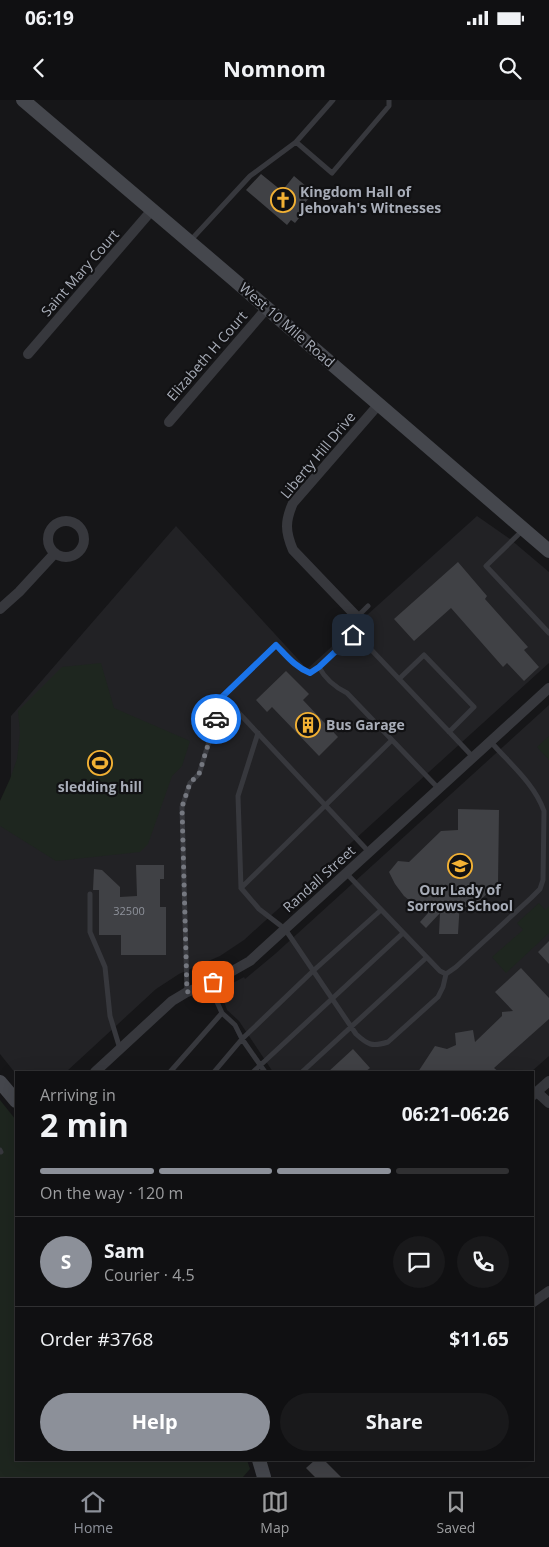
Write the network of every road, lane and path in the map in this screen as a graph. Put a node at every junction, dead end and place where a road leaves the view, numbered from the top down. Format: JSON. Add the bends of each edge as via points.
{"nodes":[{"id":1,"x":23,"y":100,"type":"edge"},
{"id":2,"x":28,"y":100,"type":"edge"},
{"id":3,"x":333,"y":100,"type":"edge"},
{"id":4,"x":389,"y":100,"type":"edge"},
{"id":5,"x":37,"y":112,"type":"junction"},
{"id":6,"x":296,"y":142,"type":"junction"},
{"id":7,"x":152,"y":210,"type":"junction"},
{"id":8,"x":190,"y":242,"type":"junction"},
{"id":9,"x":267,"y":308,"type":"junction"},
{"id":10,"x":28,"y":354,"type":"dead end"},
{"id":11,"x":379,"y":404,"type":"junction"},
{"id":12,"x":169,"y":422,"type":"dead end"},
{"id":13,"x":523,"y":530,"type":"junction"},
{"id":14,"x":549,"y":551,"type":"edge"},
{"id":15,"x":54,"y":553,"type":"dead end"},
{"id":16,"x":368,"y":606,"type":"dead end"},
{"id":17,"x":0,"y":609,"type":"edge"},
{"id":18,"x":358,"y":618,"type":"junction"},
{"id":19,"x":347,"y":627,"type":"dead end"},
{"id":20,"x":549,"y":633,"type":"edge"},
{"id":21,"x":319,"y":667,"type":"junction"},
{"id":22,"x":399,"y":679,"type":"junction"},
{"id":23,"x":549,"y":688,"type":"edge"},
{"id":24,"x":223,"y":696,"type":"junction"},
{"id":25,"x":449,"y":732,"type":"junction"},
{"id":26,"x":258,"y":733,"type":"junction"},
{"id":27,"x":392,"y":740,"type":"junction"},
{"id":28,"x":491,"y":742,"type":"junction"},
{"id":29,"x":473,"y":758,"type":"junction"},
{"id":30,"x":439,"y":789,"type":"junction"},
{"id":31,"x":325,"y":805,"type":"junction"},
{"id":32,"x":369,"y":852,"type":"junction"},
{"id":33,"x":346,"y":873,"type":"junction"},
{"id":34,"x":241,"y":888,"type":"junction"},
{"id":35,"x":90,"y":894,"type":"dead end"},
{"id":36,"x":381,"y":910,"type":"junction"},
{"id":37,"x":285,"y":929,"type":"junction"},
{"id":38,"x":403,"y":933,"type":"junction"},
{"id":39,"x":426,"y":958,"type":"junction"},
{"id":40,"x":313,"y":971,"type":"junction"},
{"id":41,"x":446,"y":974,"type":"junction"},
{"id":42,"x":213,"y":982,"type":"junction"},
{"id":43,"x":187,"y":992,"type":"junction"},
{"id":44,"x":332,"y":998,"type":"junction"},
{"id":45,"x":222,"y":1013,"type":"junction"},
{"id":46,"x":351,"y":1027,"type":"junction"},
{"id":47,"x":242,"y":1039,"type":"junction"},
{"id":48,"x":120,"y":1049,"type":"junction"},
{"id":49,"x":260,"y":1065,"type":"junction"},
{"id":50,"x":96,"y":1071,"type":"edge"},
{"id":51,"x":171,"y":1071,"type":"edge"},
{"id":52,"x":215,"y":1071,"type":"edge"},
{"id":53,"x":254,"y":1071,"type":"edge"},
{"id":54,"x":264,"y":1071,"type":"edge"},
{"id":55,"x":303,"y":1071,"type":"edge"},
{"id":56,"x":549,"y":1081,"type":"edge"},
{"id":57,"x":0,"y":1082,"type":"edge"},
{"id":58,"x":535,"y":1094,"type":"edge"},
{"id":59,"x":15,"y":1100,"type":"edge"},
{"id":60,"x":549,"y":1103,"type":"edge"},
{"id":61,"x":549,"y":1291,"type":"edge"},
{"id":62,"x":534,"y":1302,"type":"edge"}],
"edges":[{"from":1,"to":5,"type":"street","name":"West 10 Mile Road"},
{"from":2,"to":5,"type":"street"},
{"from":3,"to":6,"type":"lane"},
{"from":4,"to":6,"type":"lane","via":[[389,106],[332,173]]},
{"from":5,"to":7,"type":"street","name":"West 10 Mile Road"},
{"from":6,"to":8,"type":"lane","via":[[250,176]]},
{"from":7,"to":8,"type":"street","name":"West 10 Mile Road"},
{"from":7,"to":10,"type":"street","name":"Saint Mary Court"},
{"from":8,"to":9,"type":"street","name":"West 10 Mile Road"},
{"from":9,"to":11,"type":"street","name":"West 10 Mile Road"},
{"from":9,"to":12,"type":"street","name":"Elizabeth H Court"},
{"from":11,"to":13,"type":"street","name":"West 10 Mile Road"},
{"from":11,"to":18,"type":"street","name":"Liberty Hill Drive","via":[[293,503],[286,521],[293,550]]},
{"from":13,"to":14,"type":"street","name":"West 10 Mile Road"},
{"from":13,"to":20,"type":"lane","via":[[486,566]]},
{"from":15,"to":17,"type":"street"},
{"from":16,"to":18,"type":"lane"},
{"from":18,"to":19,"type":"lane"},
{"from":21,"to":22,"type":"lane","via":[[353,635],[362,640]]},
{"from":21,"to":24,"type":"lane","via":[[310,673],[302,669],[276,645]]},
{"from":21,"to":27,"type":"lane","via":[[322,674],[347,693]]},
{"from":22,"to":25,"type":"lane"},
{"from":22,"to":25,"type":"lane","via":[[424,655],[474,707]]},
{"from":23,"to":28,"type":"street","name":"Randall Street"},
{"from":24,"to":26,"type":"lane"},
{"from":24,"to":43,"type":"lane","via":[[199,774],[190,783],[182,807]]},
{"from":25,"to":29,"type":"lane"},
{"from":26,"to":31,"type":"lane"},
{"from":26,"to":34,"type":"lane","via":[[238,796]]},
{"from":27,"to":30,"type":"lane"},
{"from":27,"to":31,"type":"lane"},
{"from":28,"to":29,"type":"street","name":"Randall Street"},
{"from":28,"to":41,"type":"lane","via":[[534,790],[544,811],[543,880],[531,898]]},
{"from":29,"to":30,"type":"street","name":"Randall Street"},
{"from":30,"to":32,"type":"street","name":"Randall Street"},
{"from":31,"to":32,"type":"lane"},
{"from":31,"to":34,"type":"lane"},
{"from":32,"to":33,"type":"street","name":"Randall Street"},
{"from":33,"to":36,"type":"lane"},
{"from":33,"to":37,"type":"street","name":"Randall Street"},
{"from":34,"to":37,"type":"lane","via":[[259,909]]},
{"from":35,"to":48,"type":"lane","via":[[90,932],[105,967],[110,1016]]},
{"from":36,"to":38,"type":"lane"},
{"from":36,"to":40,"type":"lane"},
{"from":37,"to":40,"type":"lane"},
{"from":37,"to":42,"type":"street","name":"Randall Street","via":[[250,961]]},
{"from":38,"to":39,"type":"lane"},
{"from":38,"to":44,"type":"lane"},
{"from":39,"to":41,"type":"lane"},
{"from":39,"to":46,"type":"lane"},
{"from":40,"to":44,"type":"lane"},
{"from":40,"to":47,"type":"lane"},
{"from":41,"to":46,"type":"lane","via":[[438,997],[388,1042],[367,1044]]},
{"from":42,"to":43,"type":"street","name":"Randall Street"},
{"from":42,"to":45,"type":"lane"},
{"from":43,"to":48,"type":"street","name":"Randall Street","via":[[172,1001]]},
{"from":44,"to":46,"type":"lane"},
{"from":44,"to":49,"type":"lane"},
{"from":45,"to":47,"type":"lane","via":[[235,1025]]},
{"from":45,"to":51,"type":"lane"},
{"from":46,"to":55,"type":"lane"},
{"from":47,"to":49,"type":"lane"},
{"from":47,"to":52,"type":"lane"},
{"from":48,"to":50,"type":"street","name":"Randall Street"},
{"from":49,"to":53,"type":"lane"},
{"from":49,"to":54,"type":"lane"},
{"from":56,"to":58,"type":"street"},
{"from":57,"to":59,"type":"street"},
{"from":58,"to":60,"type":"street"},
{"from":61,"to":62,"type":"street"}]}
